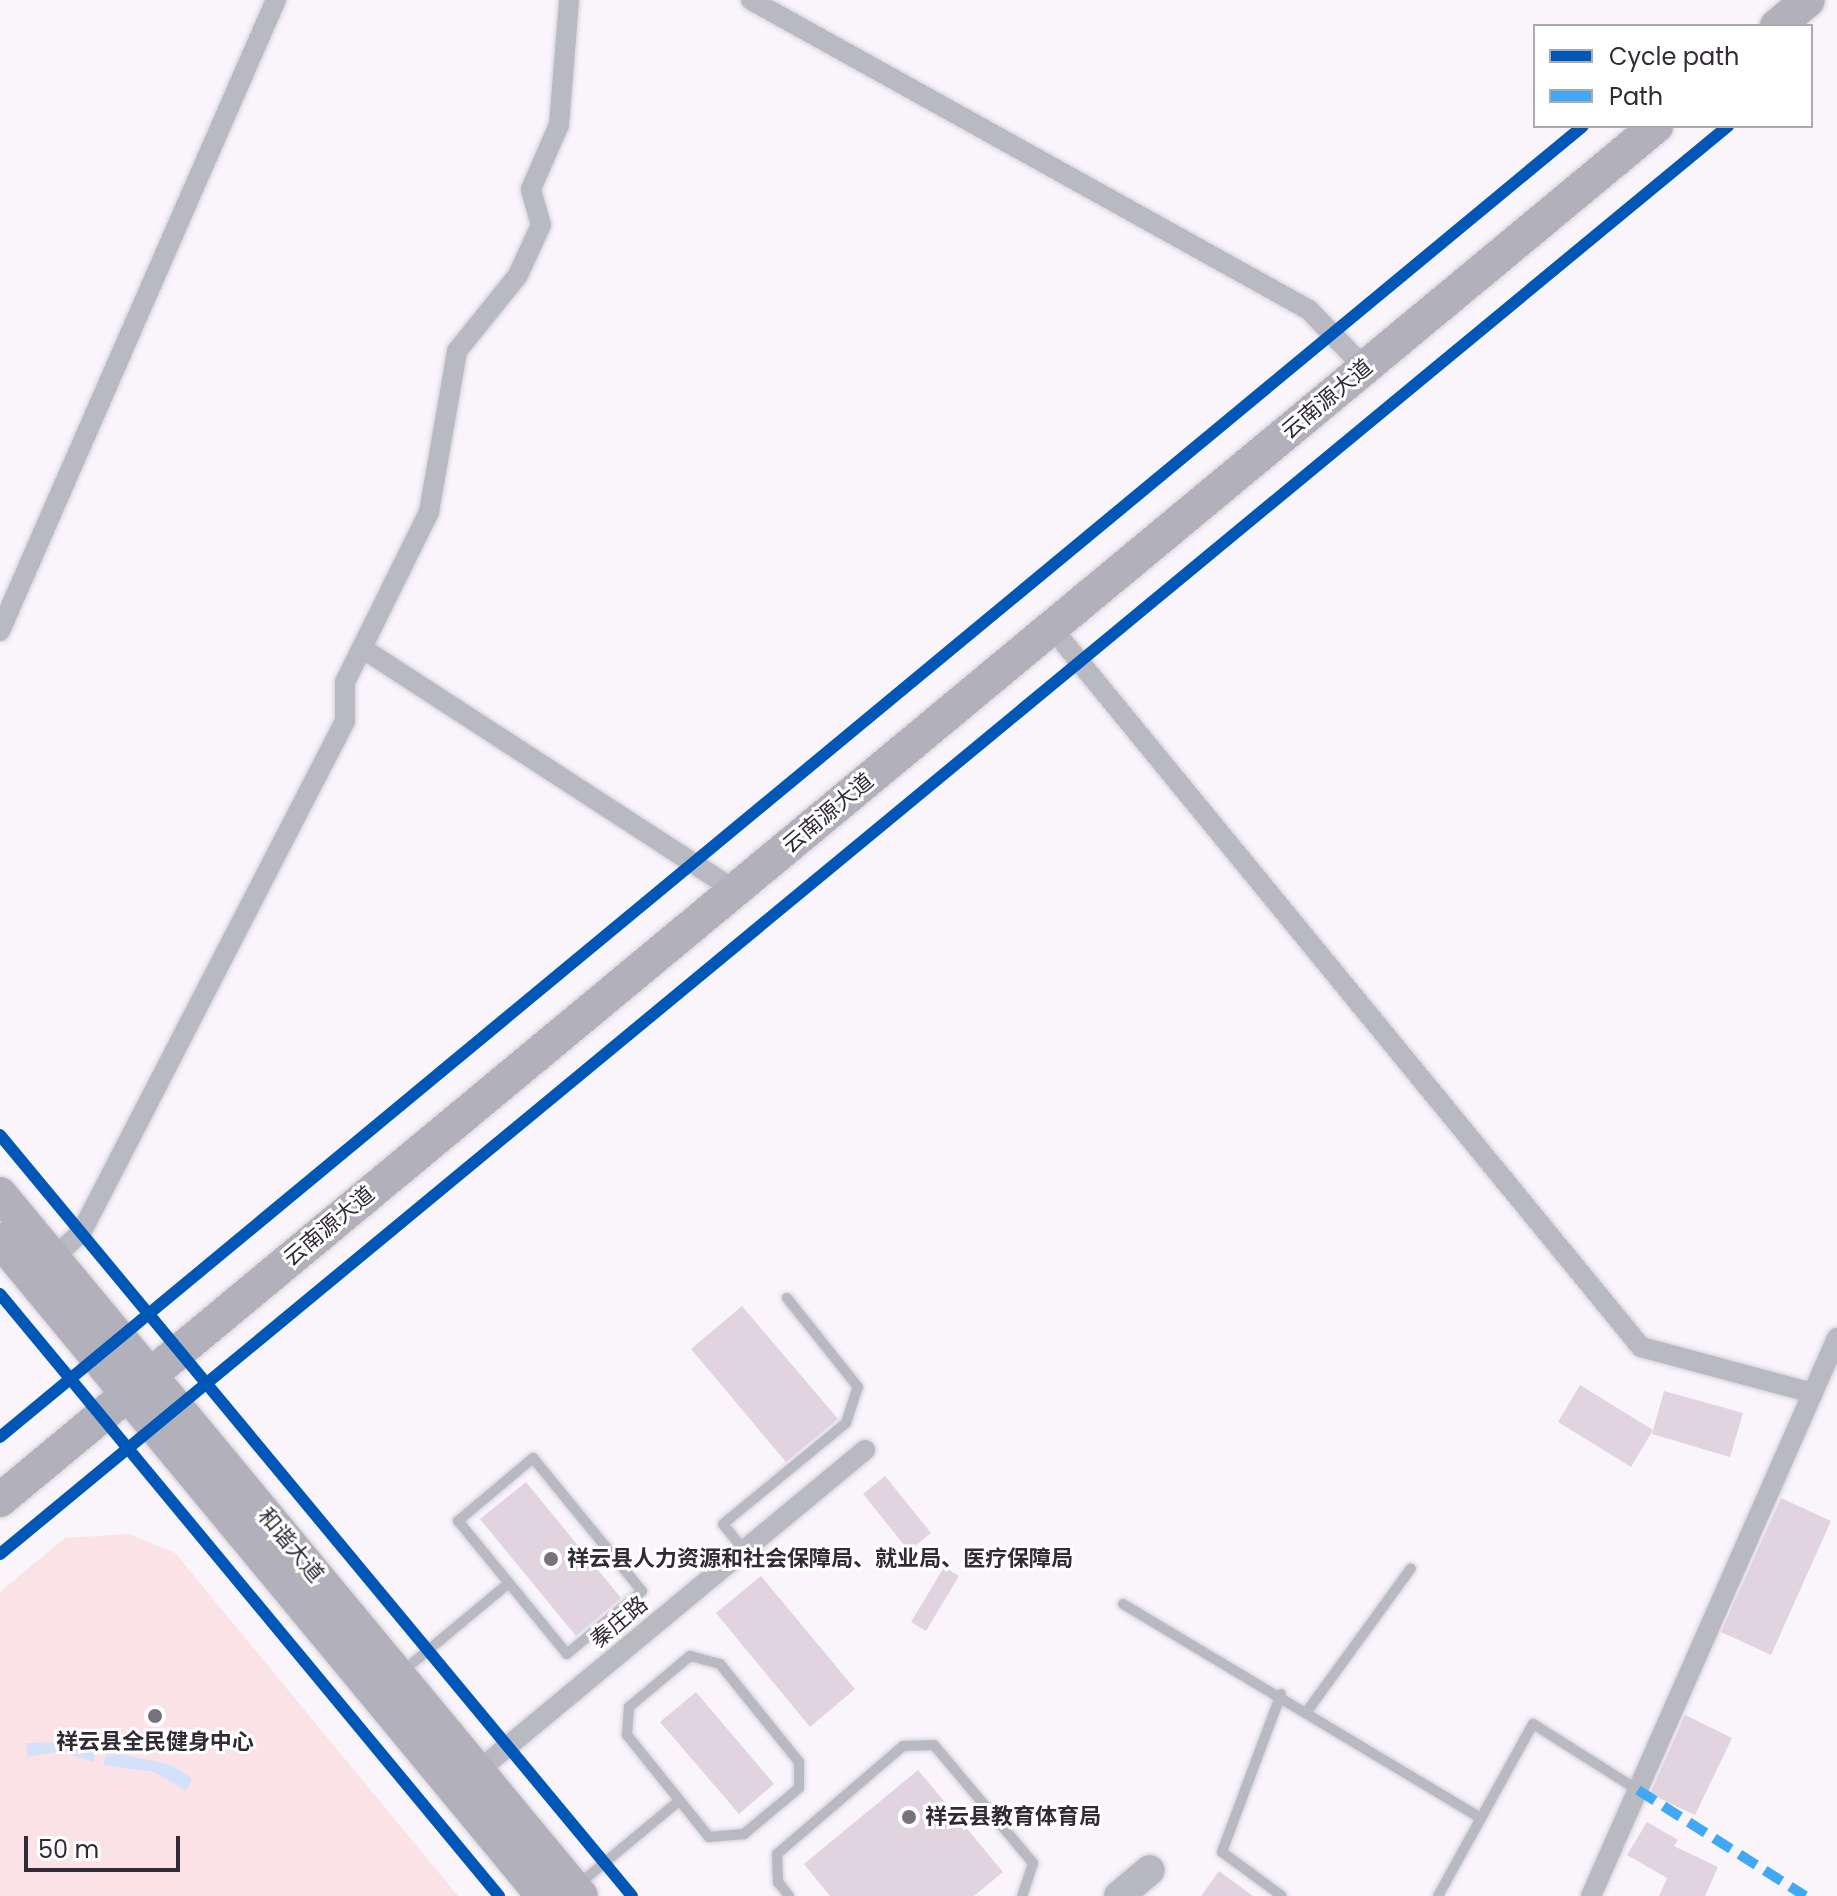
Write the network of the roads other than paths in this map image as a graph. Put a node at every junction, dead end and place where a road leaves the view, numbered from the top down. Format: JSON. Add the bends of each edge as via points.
{"nodes":[{"id":1,"x":276,"y":0,"type":"edge"},
{"id":2,"x":569,"y":0,"type":"edge"},
{"id":3,"x":751,"y":0,"type":"edge"},
{"id":4,"x":1808,"y":0,"type":"edge"},
{"id":5,"x":1779,"y":24,"type":"edge"},
{"id":6,"x":1654,"y":128,"type":"edge"},
{"id":7,"x":1365,"y":368,"type":"junction"},
{"id":8,"x":1051,"y":627,"type":"junction"},
{"id":9,"x":0,"y":631,"type":"edge"},
{"id":10,"x":362,"y":648,"type":"junction"},
{"id":11,"x":734,"y":890,"type":"junction"},
{"id":12,"x":0,"y":1194,"type":"edge"},
{"id":13,"x":0,"y":1240,"type":"edge"},
{"id":14,"x":53,"y":1258,"type":"junction"},
{"id":15,"x":787,"y":1298,"type":"dead end"},
{"id":16,"x":1837,"y":1338,"type":"edge"},
{"id":17,"x":139,"y":1385,"type":"junction"},
{"id":18,"x":1813,"y":1393,"type":"junction"},
{"id":19,"x":865,"y":1450,"type":"dead end"},
{"id":20,"x":0,"y":1500,"type":"edge"},
{"id":21,"x":744,"y":1550,"type":"junction"},
{"id":22,"x":1411,"y":1568,"type":"dead end"},
{"id":23,"x":509,"y":1583,"type":"junction"},
{"id":24,"x":1123,"y":1604,"type":"dead end"},
{"id":25,"x":398,"y":1675,"type":"junction"},
{"id":26,"x":1281,"y":1694,"type":"junction"},
{"id":27,"x":1308,"y":1710,"type":"junction"},
{"id":28,"x":478,"y":1771,"type":"junction"},
{"id":29,"x":1638,"y":1790,"type":"junction"},
{"id":30,"x":679,"y":1801,"type":"junction"},
{"id":31,"x":1481,"y":1818,"type":"junction"},
{"id":32,"x":1150,"y":1870,"type":"dead end"},
{"id":33,"x":566,"y":1893,"type":"edge"},
{"id":34,"x":1121,"y":1895,"type":"edge"},
{"id":35,"x":789,"y":1896,"type":"edge"},
{"id":36,"x":1022,"y":1896,"type":"edge"},
{"id":37,"x":1282,"y":1896,"type":"edge"},
{"id":38,"x":1438,"y":1896,"type":"edge"},
{"id":39,"x":1591,"y":1896,"type":"edge"}],
"edges":[{"from":1,"to":9,"type":"street"},
{"from":2,"to":10,"type":"street","via":[[559,125],[531,189],[541,225],[518,275],[457,351],[429,512]]},
{"from":3,"to":7,"type":"street","via":[[1309,310]]},
{"from":4,"to":5,"type":"main road"},
{"from":6,"to":7,"type":"main road","name":"云南源大道"},
{"from":7,"to":8,"type":"main road","name":"云南源大道"},
{"from":8,"to":11,"type":"main road","name":"云南源大道"},
{"from":8,"to":18,"type":"street","via":[[1641,1347]]},
{"from":10,"to":11,"type":"street"},
{"from":10,"to":14,"type":"street","via":[[345,682],[338,734],[81,1233]]},
{"from":11,"to":17,"type":"main road","name":"云南源大道"},
{"from":12,"to":14,"type":"main road","name":"和谐大道"},
{"from":13,"to":17,"type":"main road","name":"和谐大道"},
{"from":14,"to":17,"type":"main road","name":"和谐大道"},
{"from":15,"to":21,"type":"lane","via":[[858,1387],[846,1423],[723,1524]]},
{"from":16,"to":18,"type":"street"},
{"from":17,"to":20,"type":"main road","name":"云南源大道"},
{"from":17,"to":25,"type":"main road","name":"和谐大道"},
{"from":17,"to":33,"type":"main road","name":"和谐大道"},
{"from":18,"to":29,"type":"street"},
{"from":19,"to":21,"type":"street","name":"秦庄路"},
{"from":21,"to":28,"type":"street","name":"秦庄路"},
{"from":22,"to":27,"type":"lane"},
{"from":23,"to":23,"type":"lane","via":[[458,1521],[533,1458],[642,1591],[567,1654]]},
{"from":23,"to":25,"type":"lane"},
{"from":24,"to":26,"type":"lane"},
{"from":25,"to":28,"type":"main road","name":"和谐大道"},
{"from":26,"to":27,"type":"lane"},
{"from":26,"to":37,"type":"lane","via":[[1222,1852]]},
{"from":27,"to":31,"type":"lane"},
{"from":28,"to":33,"type":"main road","name":"和谐大道"},
{"from":29,"to":31,"type":"lane","via":[[1533,1724]]},
{"from":29,"to":39,"type":"street"},
{"from":30,"to":30,"type":"lane","via":[[709,1837],[744,1834],[799,1788],[799,1762],[720,1664],[690,1656],[629,1707],[627,1735]]},
{"from":30,"to":33,"type":"lane"},
{"from":31,"to":38,"type":"lane"},
{"from":32,"to":34,"type":"street"},
{"from":35,"to":36,"type":"lane","via":[[778,1882],[777,1854],[903,1746],[934,1745],[1033,1863]]}]}
